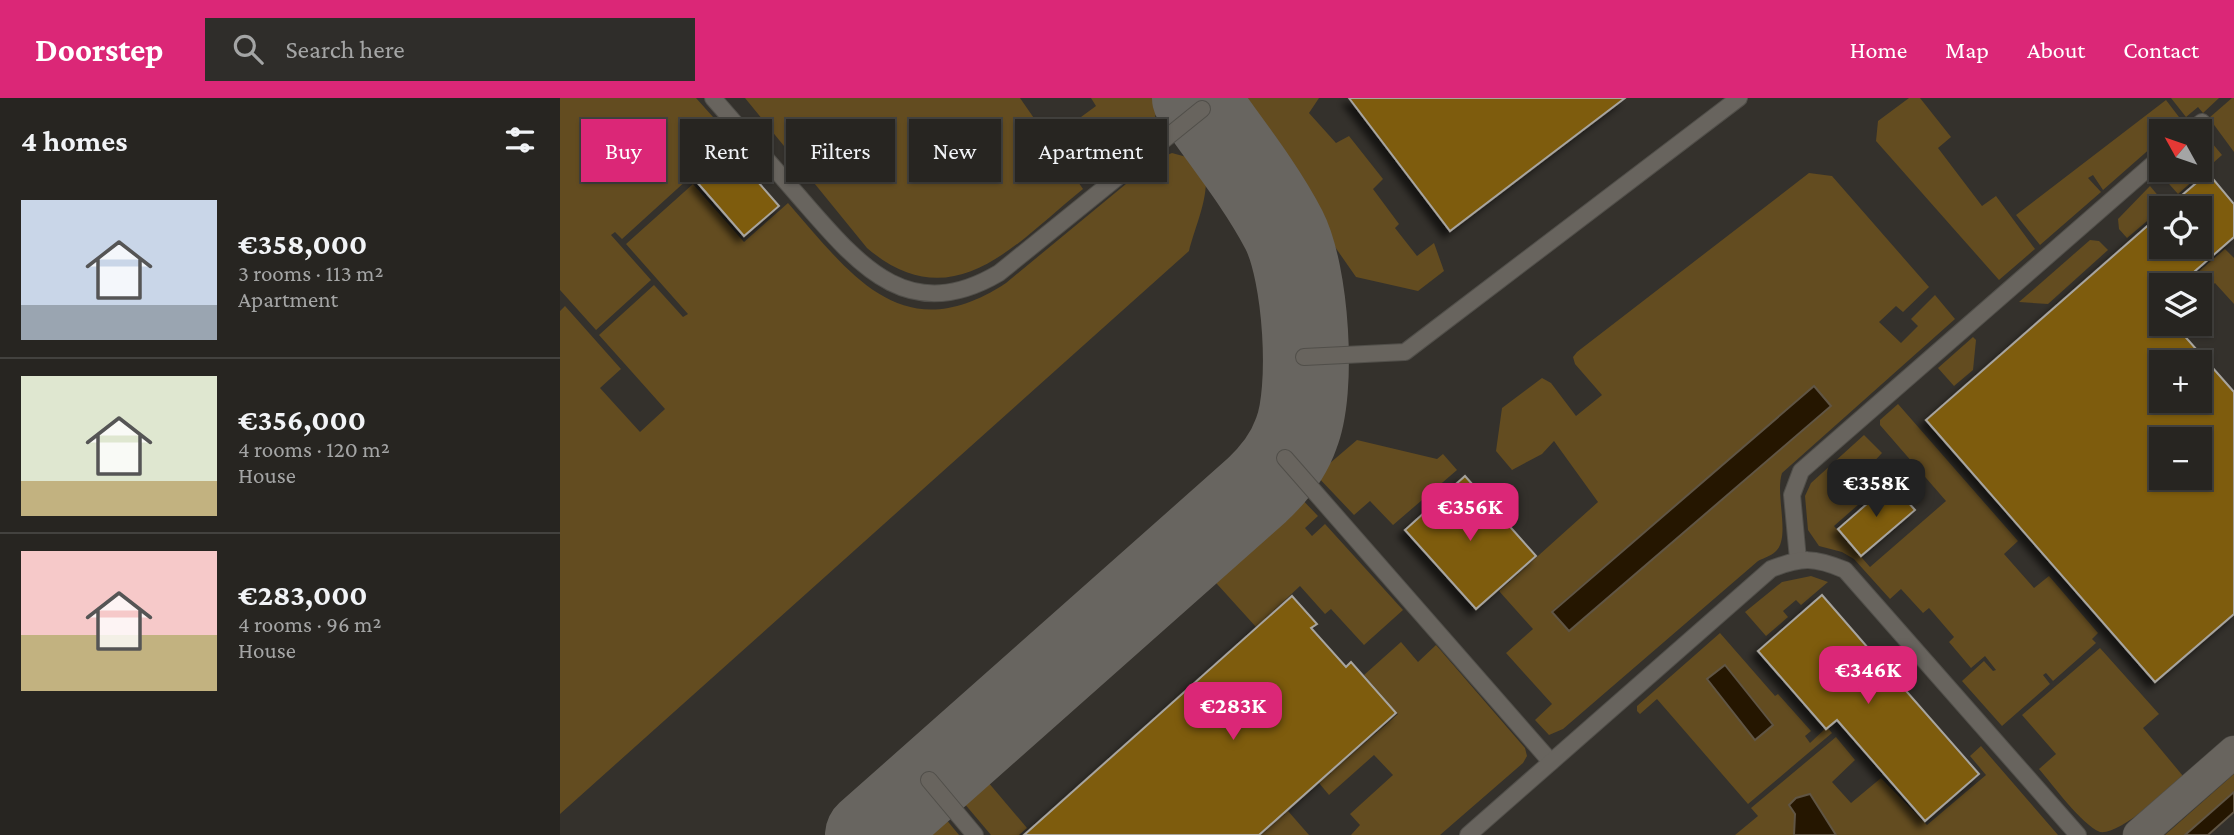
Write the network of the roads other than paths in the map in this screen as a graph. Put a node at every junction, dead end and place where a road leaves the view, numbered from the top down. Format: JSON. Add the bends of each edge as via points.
{"nodes":[{"id":1,"x":713,"y":98,"type":"edge"},
{"id":2,"x":1739,"y":98,"type":"edge"},
{"id":3,"x":1202,"y":109,"type":"dead end"},
{"id":4,"x":2149,"y":167,"type":"edge"},
{"id":5,"x":1304,"y":357,"type":"dead end"},
{"id":6,"x":1285,"y":458,"type":"dead end"},
{"id":7,"x":1798,"y":559,"type":"junction"},
{"id":8,"x":2234,"y":752,"type":"edge"},
{"id":9,"x":1551,"y":762,"type":"junction"},
{"id":10,"x":929,"y":780,"type":"dead end"},
{"id":11,"x":975,"y":835,"type":"edge"},
{"id":12,"x":1468,"y":835,"type":"edge"},
{"id":13,"x":2078,"y":835,"type":"edge"},
{"id":14,"x":2139,"y":835,"type":"edge"}],
"edges":[{"from":1,"to":3,"type":"lane","via":[[869,271],[902,288],[939,294],[979,285],[999,273]]},
{"from":2,"to":5,"type":"lane","via":[[1405,352]]},
{"from":4,"to":7,"type":"lane","via":[[1801,471],[1791,495]]},
{"from":6,"to":9,"type":"lane"},
{"from":7,"to":9,"type":"lane","via":[[1771,569]]},
{"from":7,"to":13,"type":"lane","via":[[1822,560],[1845,570]]},
{"from":8,"to":14,"type":"street"},
{"from":9,"to":12,"type":"lane"},
{"from":10,"to":11,"type":"lane"}]}
